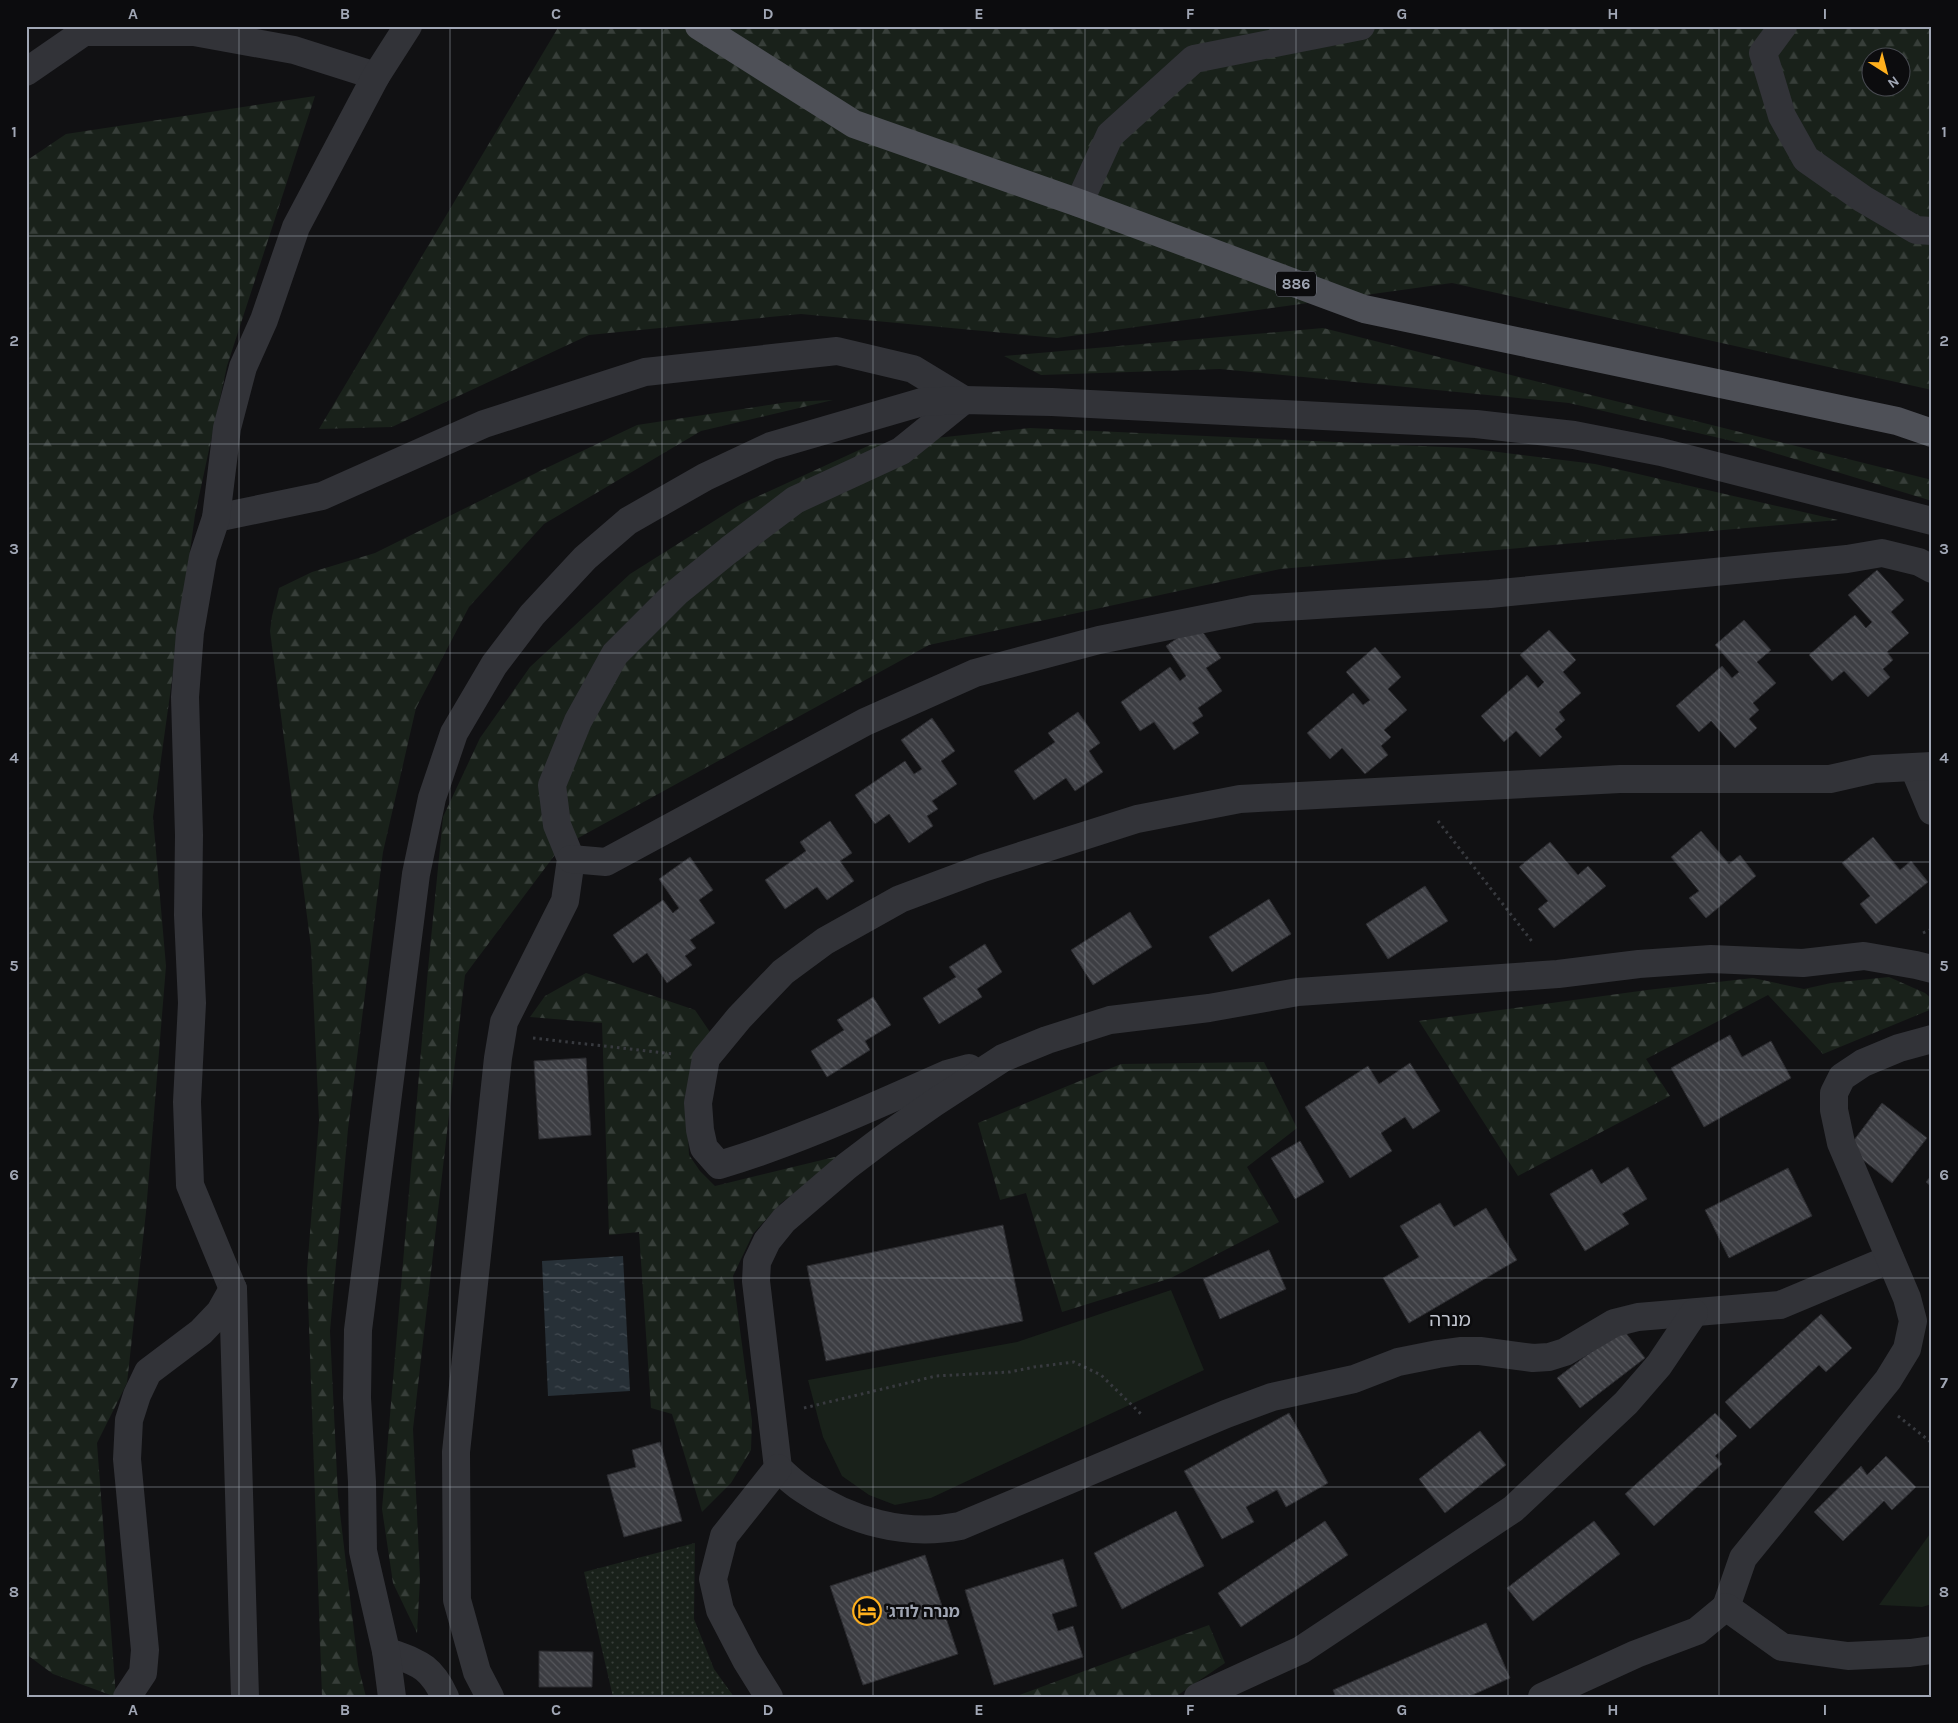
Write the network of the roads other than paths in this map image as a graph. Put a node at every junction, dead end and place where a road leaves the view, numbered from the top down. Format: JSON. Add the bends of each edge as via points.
{"nodes":[{"id":1,"x":408,"y":26,"type":"edge"},
{"id":2,"x":699,"y":26,"type":"edge"},
{"id":3,"x":1361,"y":26,"type":"edge"},
{"id":4,"x":1783,"y":26,"type":"edge"},
{"id":5,"x":26,"y":72,"type":"edge"},
{"id":6,"x":376,"y":76,"type":"junction"},
{"id":7,"x":1079,"y":203,"type":"junction"},
{"id":8,"x":1932,"y":231,"type":"edge"},
{"id":9,"x":964,"y":400,"type":"junction"},
{"id":10,"x":1932,"y":433,"type":"edge"},
{"id":11,"x":216,"y":518,"type":"junction"},
{"id":12,"x":1932,"y":520,"type":"edge"},
{"id":13,"x":1932,"y":569,"type":"edge"},
{"id":14,"x":1923,"y":767,"type":"edge"},
{"id":15,"x":1932,"y":811,"type":"edge"},
{"id":16,"x":571,"y":859,"type":"junction"},
{"id":17,"x":1932,"y":969,"type":"edge"},
{"id":18,"x":1932,"y":1039,"type":"edge"},
{"id":19,"x":1003,"y":1058,"type":"junction"},
{"id":20,"x":1890,"y":1259,"type":"junction"},
{"id":21,"x":233,"y":1289,"type":"junction"},
{"id":22,"x":1694,"y":1313,"type":"junction"},
{"id":23,"x":778,"y":1468,"type":"junction"},
{"id":24,"x":1726,"y":1607,"type":"junction"},
{"id":25,"x":1932,"y":1650,"type":"edge"},
{"id":26,"x":386,"y":1651,"type":"junction"},
{"id":27,"x":127,"y":1697,"type":"edge"},
{"id":28,"x":246,"y":1697,"type":"edge"},
{"id":29,"x":392,"y":1697,"type":"edge"},
{"id":30,"x":445,"y":1697,"type":"edge"},
{"id":31,"x":490,"y":1697,"type":"edge"},
{"id":32,"x":769,"y":1697,"type":"edge"},
{"id":33,"x":1198,"y":1697,"type":"edge"},
{"id":34,"x":1542,"y":1697,"type":"edge"}],
"edges":[{"from":1,"to":6,"type":"street"},
{"from":2,"to":7,"type":"main road","number":"886","via":[[854,124]]},
{"from":3,"to":7,"type":"street","via":[[1194,59],[1110,135]]},
{"from":4,"to":8,"type":"street","via":[[1763,52],[1782,116],[1806,159],[1916,230]]},
{"from":5,"to":6,"type":"street","via":[[84,32],[194,32],[294,50]]},
{"from":6,"to":11,"type":"street","via":[[296,227],[264,320],[243,368],[227,428]]},
{"from":7,"to":10,"type":"main road","number":"886","via":[[1364,309],[1897,421]]},
{"from":9,"to":11,"type":"street","via":[[913,370],[837,350],[645,372],[484,424],[322,496]]},
{"from":9,"to":12,"type":"street","via":[[1476,424],[1574,435],[1661,452]]},
{"from":9,"to":16,"type":"street","via":[[901,451],[796,500],[676,593],[616,654],[578,721],[552,785],[557,826]]},
{"from":9,"to":26,"type":"street","via":[[922,402],[771,446],[705,477],[628,521],[585,558],[532,614],[494,665],[454,733],[432,798],[416,874],[358,1330],[357,1398],[363,1551]]},
{"from":11,"to":21,"type":"street","via":[[203,557],[190,632],[185,697],[192,1003],[187,1102],[190,1185]]},
{"from":13,"to":16,"type":"street","via":[[1919,562],[1882,553],[1490,594],[1253,608],[1099,640],[975,673],[865,722],[606,862]]},
{"from":14,"to":15,"type":"street"},
{"from":14,"to":19,"type":"street","via":[[1874,769],[1830,779],[1620,779],[1240,799],[1136,820],[974,871],[900,899],[825,941],[783,972],[706,1058],[698,1103],[704,1148],[719,1166],[798,1138],[947,1074]]},
{"from":16,"to":31,"type":"street","via":[[565,901],[504,1022],[456,1452],[457,1600],[477,1672]]},
{"from":17,"to":19,"type":"street","via":[[1864,956],[1803,964],[1702,960],[1558,974],[1298,992],[1209,1008],[1110,1020]]},
{"from":18,"to":20,"type":"street","via":[[1863,1063],[1842,1076],[1834,1093],[1841,1143]]},
{"from":19,"to":23,"type":"street","via":[[847,1166],[784,1220],[767,1241],[757,1262],[756,1281]]},
{"from":20,"to":22,"type":"street","via":[[1780,1305]]},
{"from":20,"to":24,"type":"street","via":[[1913,1321],[1907,1348],[1888,1380],[1743,1558]]},
{"from":21,"to":27,"type":"street","via":[[220,1312],[201,1332],[148,1372],[129,1420],[127,1459],[145,1650],[143,1674]]},
{"from":21,"to":28,"type":"street"},
{"from":22,"to":23,"type":"street","via":[[1638,1317],[1614,1323],[1565,1352],[1549,1357],[1460,1351],[1398,1362],[1354,1379],[1272,1397],[960,1526],[939,1531],[870,1523],[803,1490]]},
{"from":22,"to":33,"type":"street","via":[[1658,1365],[1626,1403],[1514,1509],[1301,1650]]},
{"from":23,"to":32,"type":"street","via":[[724,1536],[713,1580],[720,1610]]},
{"from":24,"to":25,"type":"street","via":[[1782,1648],[1848,1656]]},
{"from":24,"to":34,"type":"street","via":[[1697,1631],[1636,1654]]},
{"from":26,"to":29,"type":"street"},
{"from":26,"to":30,"type":"street","via":[[422,1664],[437,1680]]}]}
